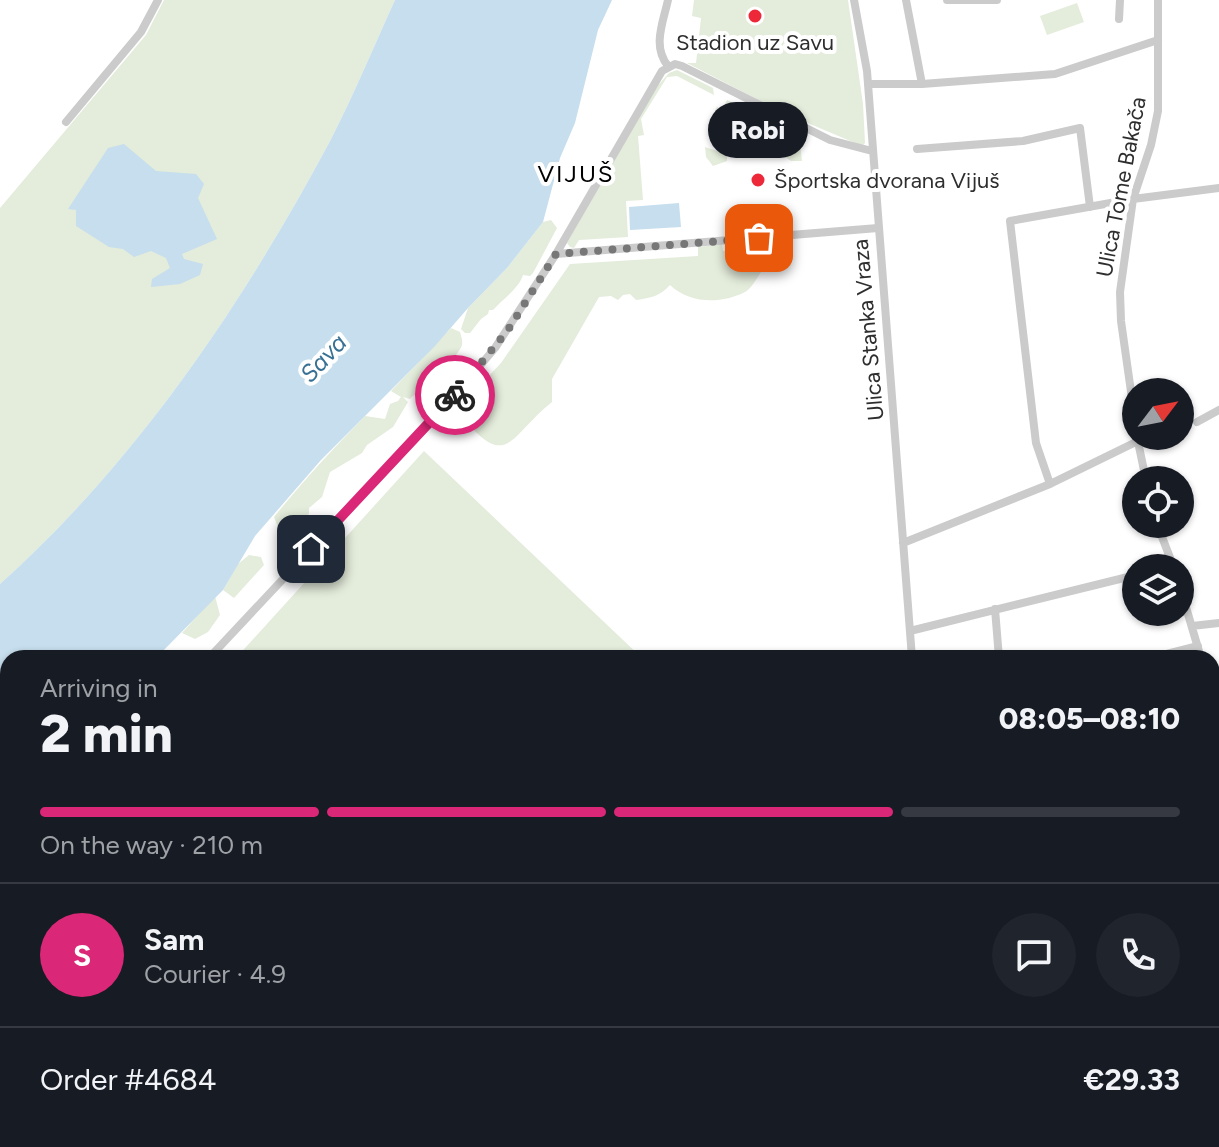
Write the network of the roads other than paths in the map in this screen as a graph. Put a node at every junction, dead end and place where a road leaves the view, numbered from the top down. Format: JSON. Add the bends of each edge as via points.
{"nodes":[{"id":1,"x":158,"y":0,"type":"edge"},
{"id":2,"x":668,"y":0,"type":"edge"},
{"id":3,"x":854,"y":0,"type":"edge"},
{"id":4,"x":906,"y":0,"type":"edge"},
{"id":5,"x":947,"y":0,"type":"edge"},
{"id":6,"x":997,"y":0,"type":"edge"},
{"id":7,"x":1120,"y":0,"type":"edge"},
{"id":8,"x":1158,"y":0,"type":"edge"},
{"id":9,"x":1119,"y":19,"type":"dead end"},
{"id":10,"x":1158,"y":40,"type":"junction"},
{"id":11,"x":668,"y":66,"type":"junction"},
{"id":12,"x":868,"y":84,"type":"junction"},
{"id":13,"x":922,"y":84,"type":"junction"},
{"id":14,"x":66,"y":122,"type":"dead end"},
{"id":15,"x":917,"y":149,"type":"dead end"},
{"id":16,"x":872,"y":151,"type":"junction"},
{"id":17,"x":1219,"y":188,"type":"edge"},
{"id":18,"x":1133,"y":199,"type":"junction"},
{"id":19,"x":1090,"y":207,"type":"junction"},
{"id":20,"x":878,"y":228,"type":"junction"},
{"id":21,"x":556,"y":254,"type":"junction"},
{"id":22,"x":1130,"y":378,"type":"edge"},
{"id":23,"x":1219,"y":410,"type":"edge"},
{"id":24,"x":1197,"y":422,"type":"dead end"},
{"id":25,"x":1122,"y":447,"type":"edge"},
{"id":26,"x":1050,"y":484,"type":"junction"},
{"id":27,"x":903,"y":543,"type":"junction"},
{"id":28,"x":1122,"y":578,"type":"edge"},
{"id":29,"x":995,"y":609,"type":"junction"},
{"id":30,"x":1219,"y":623,"type":"edge"},
{"id":31,"x":1192,"y":626,"type":"edge"},
{"id":32,"x":1194,"y":626,"type":"edge"},
{"id":33,"x":910,"y":631,"type":"junction"},
{"id":34,"x":1198,"y":646,"type":"junction"},
{"id":35,"x":216,"y":650,"type":"edge"},
{"id":36,"x":911,"y":650,"type":"edge"},
{"id":37,"x":998,"y":650,"type":"edge"},
{"id":38,"x":1182,"y":650,"type":"edge"},
{"id":39,"x":1199,"y":650,"type":"edge"}],
"edges":[{"from":1,"to":14,"type":"street","via":[[141,32]]},
{"from":2,"to":11,"type":"street","via":[[659,41]]},
{"from":3,"to":12,"type":"street","name":"Ulica Stanka Vraza"},
{"from":4,"to":13,"type":"street"},
{"from":5,"to":6,"type":"street"},
{"from":7,"to":9,"type":"street"},
{"from":8,"to":10,"type":"street","name":"Ulica Tome Bakača"},
{"from":10,"to":13,"type":"street","via":[[1055,74]]},
{"from":10,"to":18,"type":"street","name":"Ulica Tome Bakača","via":[[1157,121]]},
{"from":11,"to":16,"type":"street","via":[[682,66],[830,140]]},
{"from":11,"to":21,"type":"street"},
{"from":12,"to":13,"type":"street"},
{"from":12,"to":16,"type":"street","name":"Ulica Stanka Vraza"},
{"from":15,"to":19,"type":"street","via":[[1023,141],[1080,128]]},
{"from":16,"to":20,"type":"street","name":"Ulica Stanka Vraza"},
{"from":17,"to":18,"type":"street"},
{"from":18,"to":19,"type":"street"},
{"from":18,"to":22,"type":"street","name":"Ulica Tome Bakača","via":[[1120,304]]},
{"from":19,"to":26,"type":"street","via":[[1010,221],[1036,443]]},
{"from":20,"to":21,"type":"street"},
{"from":20,"to":27,"type":"street","name":"Ulica Stanka Vraza"},
{"from":21,"to":35,"type":"street","via":[[508,330],[463,386]]},
{"from":23,"to":24,"type":"street"},
{"from":25,"to":26,"type":"street"},
{"from":26,"to":27,"type":"street"},
{"from":27,"to":33,"type":"street","name":"Ulica Stanka Vraza"},
{"from":28,"to":29,"type":"street"},
{"from":29,"to":33,"type":"street"},
{"from":29,"to":37,"type":"street"},
{"from":30,"to":32,"type":"street"},
{"from":31,"to":34,"type":"street"},
{"from":33,"to":36,"type":"street","name":"Ulica Stanka Vraza"},
{"from":34,"to":38,"type":"street"},
{"from":34,"to":39,"type":"street"}]}
